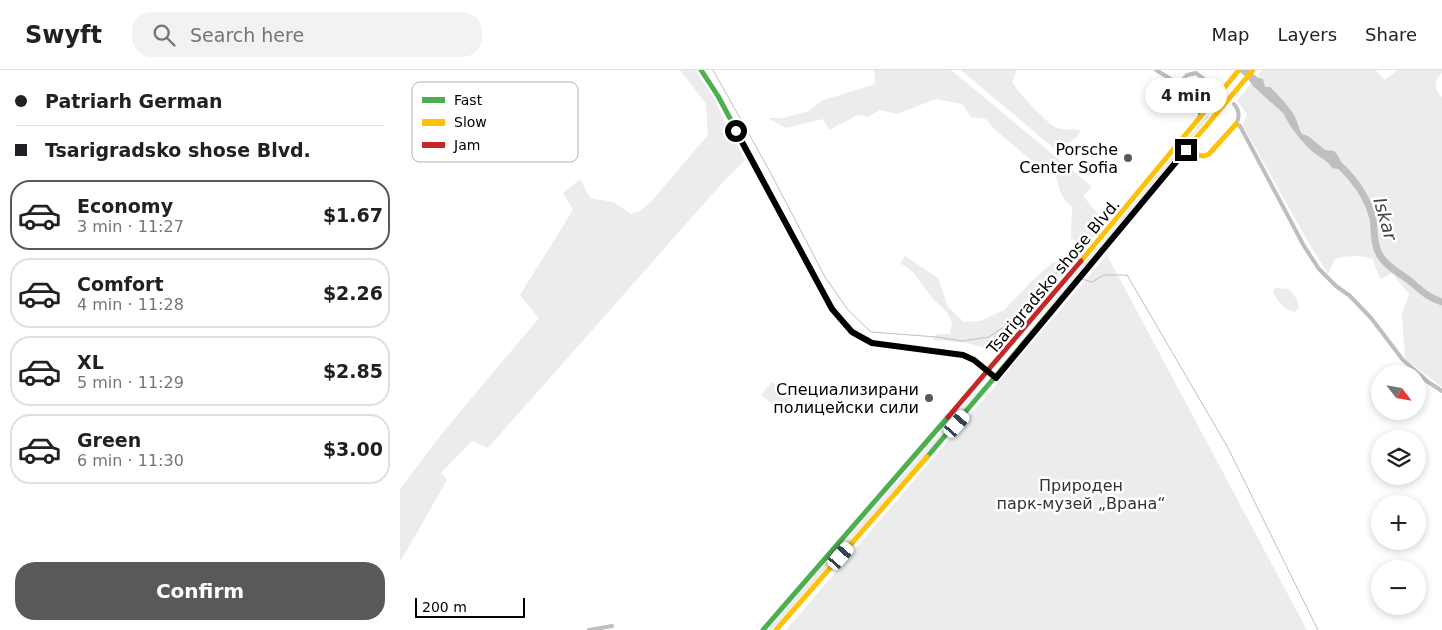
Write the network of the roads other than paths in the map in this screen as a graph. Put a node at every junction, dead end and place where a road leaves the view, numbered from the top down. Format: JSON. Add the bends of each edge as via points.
{"nodes":[{"id":1,"x":701,"y":70,"type":"edge"},
{"id":2,"x":1156,"y":70,"type":"edge"},
{"id":3,"x":1240,"y":70,"type":"edge"},
{"id":4,"x":1252,"y":70,"type":"edge"},
{"id":5,"x":1179,"y":84,"type":"junction"},
{"id":6,"x":1216,"y":88,"type":"dead end"},
{"id":7,"x":1220,"y":94,"type":"junction"},
{"id":8,"x":1197,"y":96,"type":"junction"},
{"id":9,"x":1234,"y":104,"type":"dead end"},
{"id":10,"x":1200,"y":118,"type":"junction"},
{"id":11,"x":1236,"y":124,"type":"junction"},
{"id":12,"x":1206,"y":127,"type":"junction"},
{"id":13,"x":1197,"y":154,"type":"junction"},
{"id":14,"x":1167,"y":174,"type":"junction"},
{"id":15,"x":988,"y":372,"type":"junction"},
{"id":16,"x":996,"y":378,"type":"junction"},
{"id":17,"x":1442,"y":391,"type":"edge"},
{"id":18,"x":612,"y":626,"type":"dead end"},
{"id":19,"x":589,"y":630,"type":"edge"},
{"id":20,"x":763,"y":630,"type":"edge"},
{"id":21,"x":776,"y":630,"type":"edge"}],
"edges":[{"from":1,"to":15,"type":"main road","via":[[832,309],[845,325],[872,343],[963,355]]},
{"from":2,"to":5,"type":"street"},
{"from":3,"to":7,"type":"main road","name":"Tsarigradsko shose Blvd."},
{"from":4,"to":12,"type":"main road","name":"Tsarigradsko shose Blvd."},
{"from":5,"to":6,"type":"street","via":[[1187,75],[1196,73]]},
{"from":5,"to":8,"type":"main road"},
{"from":7,"to":8,"type":"main road","via":[[1207,99]]},
{"from":7,"to":10,"type":"main road","name":"Tsarigradsko shose Blvd."},
{"from":8,"to":10,"type":"main road","via":[[1202,107]]},
{"from":9,"to":11,"type":"street","via":[[1238,112]]},
{"from":10,"to":15,"type":"main road","name":"Tsarigradsko shose Blvd."},
{"from":11,"to":13,"type":"main road","via":[[1209,154]]},
{"from":11,"to":17,"type":"street","via":[[1319,269],[1371,318],[1403,360]]},
{"from":12,"to":13,"type":"main road","via":[[1196,145]]},
{"from":12,"to":14,"type":"main road","name":"Tsarigradsko shose Blvd."},
{"from":13,"to":14,"type":"main road","via":[[1187,155]]},
{"from":14,"to":16,"type":"main road","name":"Tsarigradsko shose Blvd."},
{"from":15,"to":16,"type":"main road"},
{"from":15,"to":20,"type":"main road","name":"Tsarigradsko shose Blvd."},
{"from":16,"to":21,"type":"main road","name":"Tsarigradsko shose Blvd."},
{"from":18,"to":19,"type":"street"}]}
